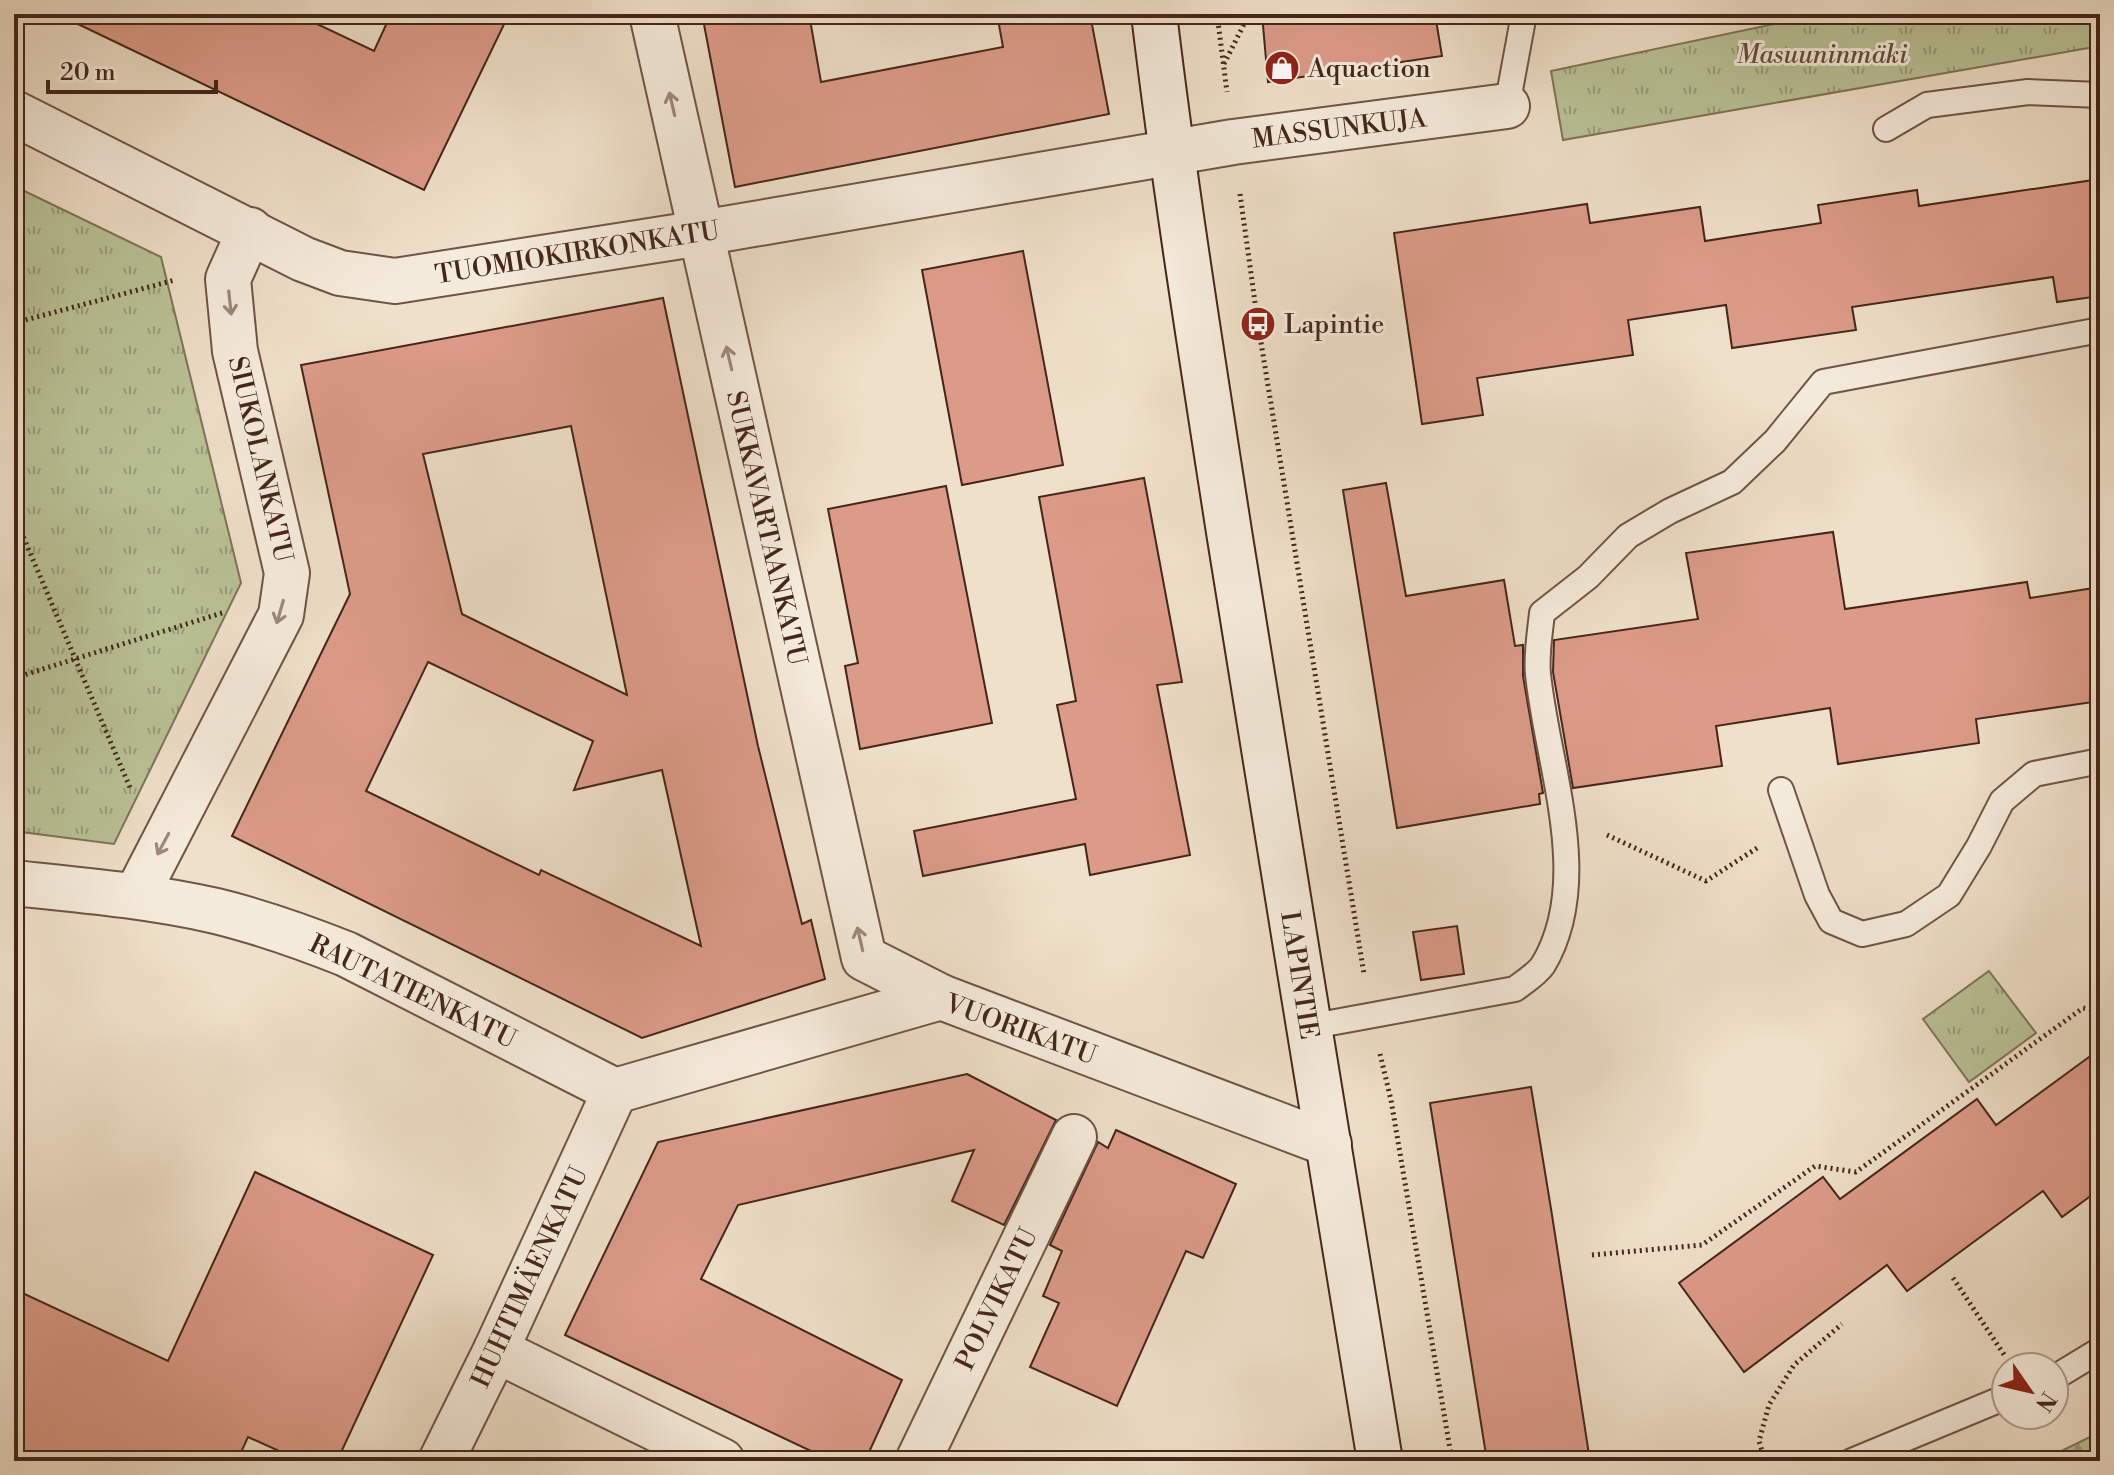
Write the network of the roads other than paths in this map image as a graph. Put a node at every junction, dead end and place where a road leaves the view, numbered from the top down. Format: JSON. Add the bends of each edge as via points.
{"nodes":[{"id":1,"x":652,"y":14,"type":"edge"},
{"id":2,"x":1154,"y":14,"type":"edge"},
{"id":3,"x":1524,"y":14,"type":"edge"},
{"id":4,"x":2100,"y":95,"type":"edge"},
{"id":5,"x":1507,"y":106,"type":"joint"},
{"id":6,"x":14,"y":113,"type":"edge"},
{"id":7,"x":1886,"y":129,"type":"dead end"},
{"id":8,"x":1171,"y":154,"type":"junction"},
{"id":9,"x":250,"y":230,"type":"junction"},
{"id":10,"x":701,"y":233,"type":"junction"},
{"id":11,"x":2100,"y":330,"type":"edge"},
{"id":12,"x":2100,"y":761,"type":"edge"},
{"id":13,"x":1781,"y":790,"type":"dead end"},
{"id":14,"x":14,"y":883,"type":"edge"},
{"id":15,"x":136,"y":896,"type":"junction"},
{"id":16,"x":941,"y":997,"type":"junction"},
{"id":17,"x":1308,"y":1027,"type":"junction"},
{"id":18,"x":615,"y":1091,"type":"junction"},
{"id":19,"x":1074,"y":1137,"type":"dead end"},
{"id":20,"x":1329,"y":1144,"type":"junction"},
{"id":21,"x":496,"y":1350,"type":"junction"},
{"id":22,"x":2100,"y":1350,"type":"edge"},
{"id":23,"x":2070,"y":1368,"type":"edge"},
{"id":24,"x":1990,"y":1404,"type":"edge"},
{"id":25,"x":441,"y":1461,"type":"edge"},
{"id":26,"x":722,"y":1461,"type":"edge"},
{"id":27,"x":918,"y":1461,"type":"edge"},
{"id":28,"x":1380,"y":1461,"type":"edge"},
{"id":29,"x":1852,"y":1461,"type":"edge"}],
"edges":[{"from":10,"to":1,"type":"street","name":"SUKKAVARTAANKATU","one_way":true},
{"from":2,"to":8,"type":"street","name":"LAPINTIE"},
{"from":3,"to":5,"type":"lane"},
{"from":4,"to":7,"type":"lane","via":[[2028,92],[1927,105]]},
{"from":5,"to":8,"type":"street","name":"MASSUNKUJA"},
{"from":6,"to":9,"type":"street","name":"TUOMIOKIRKONKATU"},
{"from":8,"to":10,"type":"street","name":"TUOMIOKIRKONKATU"},
{"from":8,"to":17,"type":"street","name":"LAPINTIE"},
{"from":9,"to":10,"type":"street","name":"TUOMIOKIRKONKATU","via":[[340,273],[395,281]]},
{"from":9,"to":15,"type":"street","name":"SIUKOLANKATU","one_way":true,"via":[[228,279],[235,351],[287,573],[281,615]]},
{"from":16,"to":10,"type":"street","name":"SUKKAVARTAANKATU","one_way":true,"via":[[864,958]]},
{"from":11,"to":17,"type":"lane","via":[[1823,382],[1775,441],[1732,482],[1628,536],[1542,613],[1537,670],[1567,863],[1560,925],[1542,967],[1515,989]]},
{"from":12,"to":13,"type":"lane","via":[[2034,774],[2002,801],[1949,895],[1906,924],[1862,934],[1831,921]]},
{"from":14,"to":15,"type":"street","name":"RAUTATIENKATU"},
{"from":15,"to":18,"type":"street","name":"RAUTATIENKATU","via":[[260,923],[346,954]]},
{"from":16,"to":18,"type":"street","name":"VUORIKATU"},
{"from":16,"to":20,"type":"street","name":"VUORIKATU"},
{"from":17,"to":20,"type":"street","name":"LAPINTIE"},
{"from":18,"to":21,"type":"street","name":"HUHTIMÄENKATU"},
{"from":19,"to":27,"type":"street","name":"POLVIKATU"},
{"from":20,"to":28,"type":"street","name":"LAPINTIE"},
{"from":21,"to":25,"type":"street","name":"HUHTIMÄENKATU"},
{"from":21,"to":26,"type":"street"},
{"from":22,"to":23,"type":"lane"},
{"from":24,"to":29,"type":"lane"}]}
